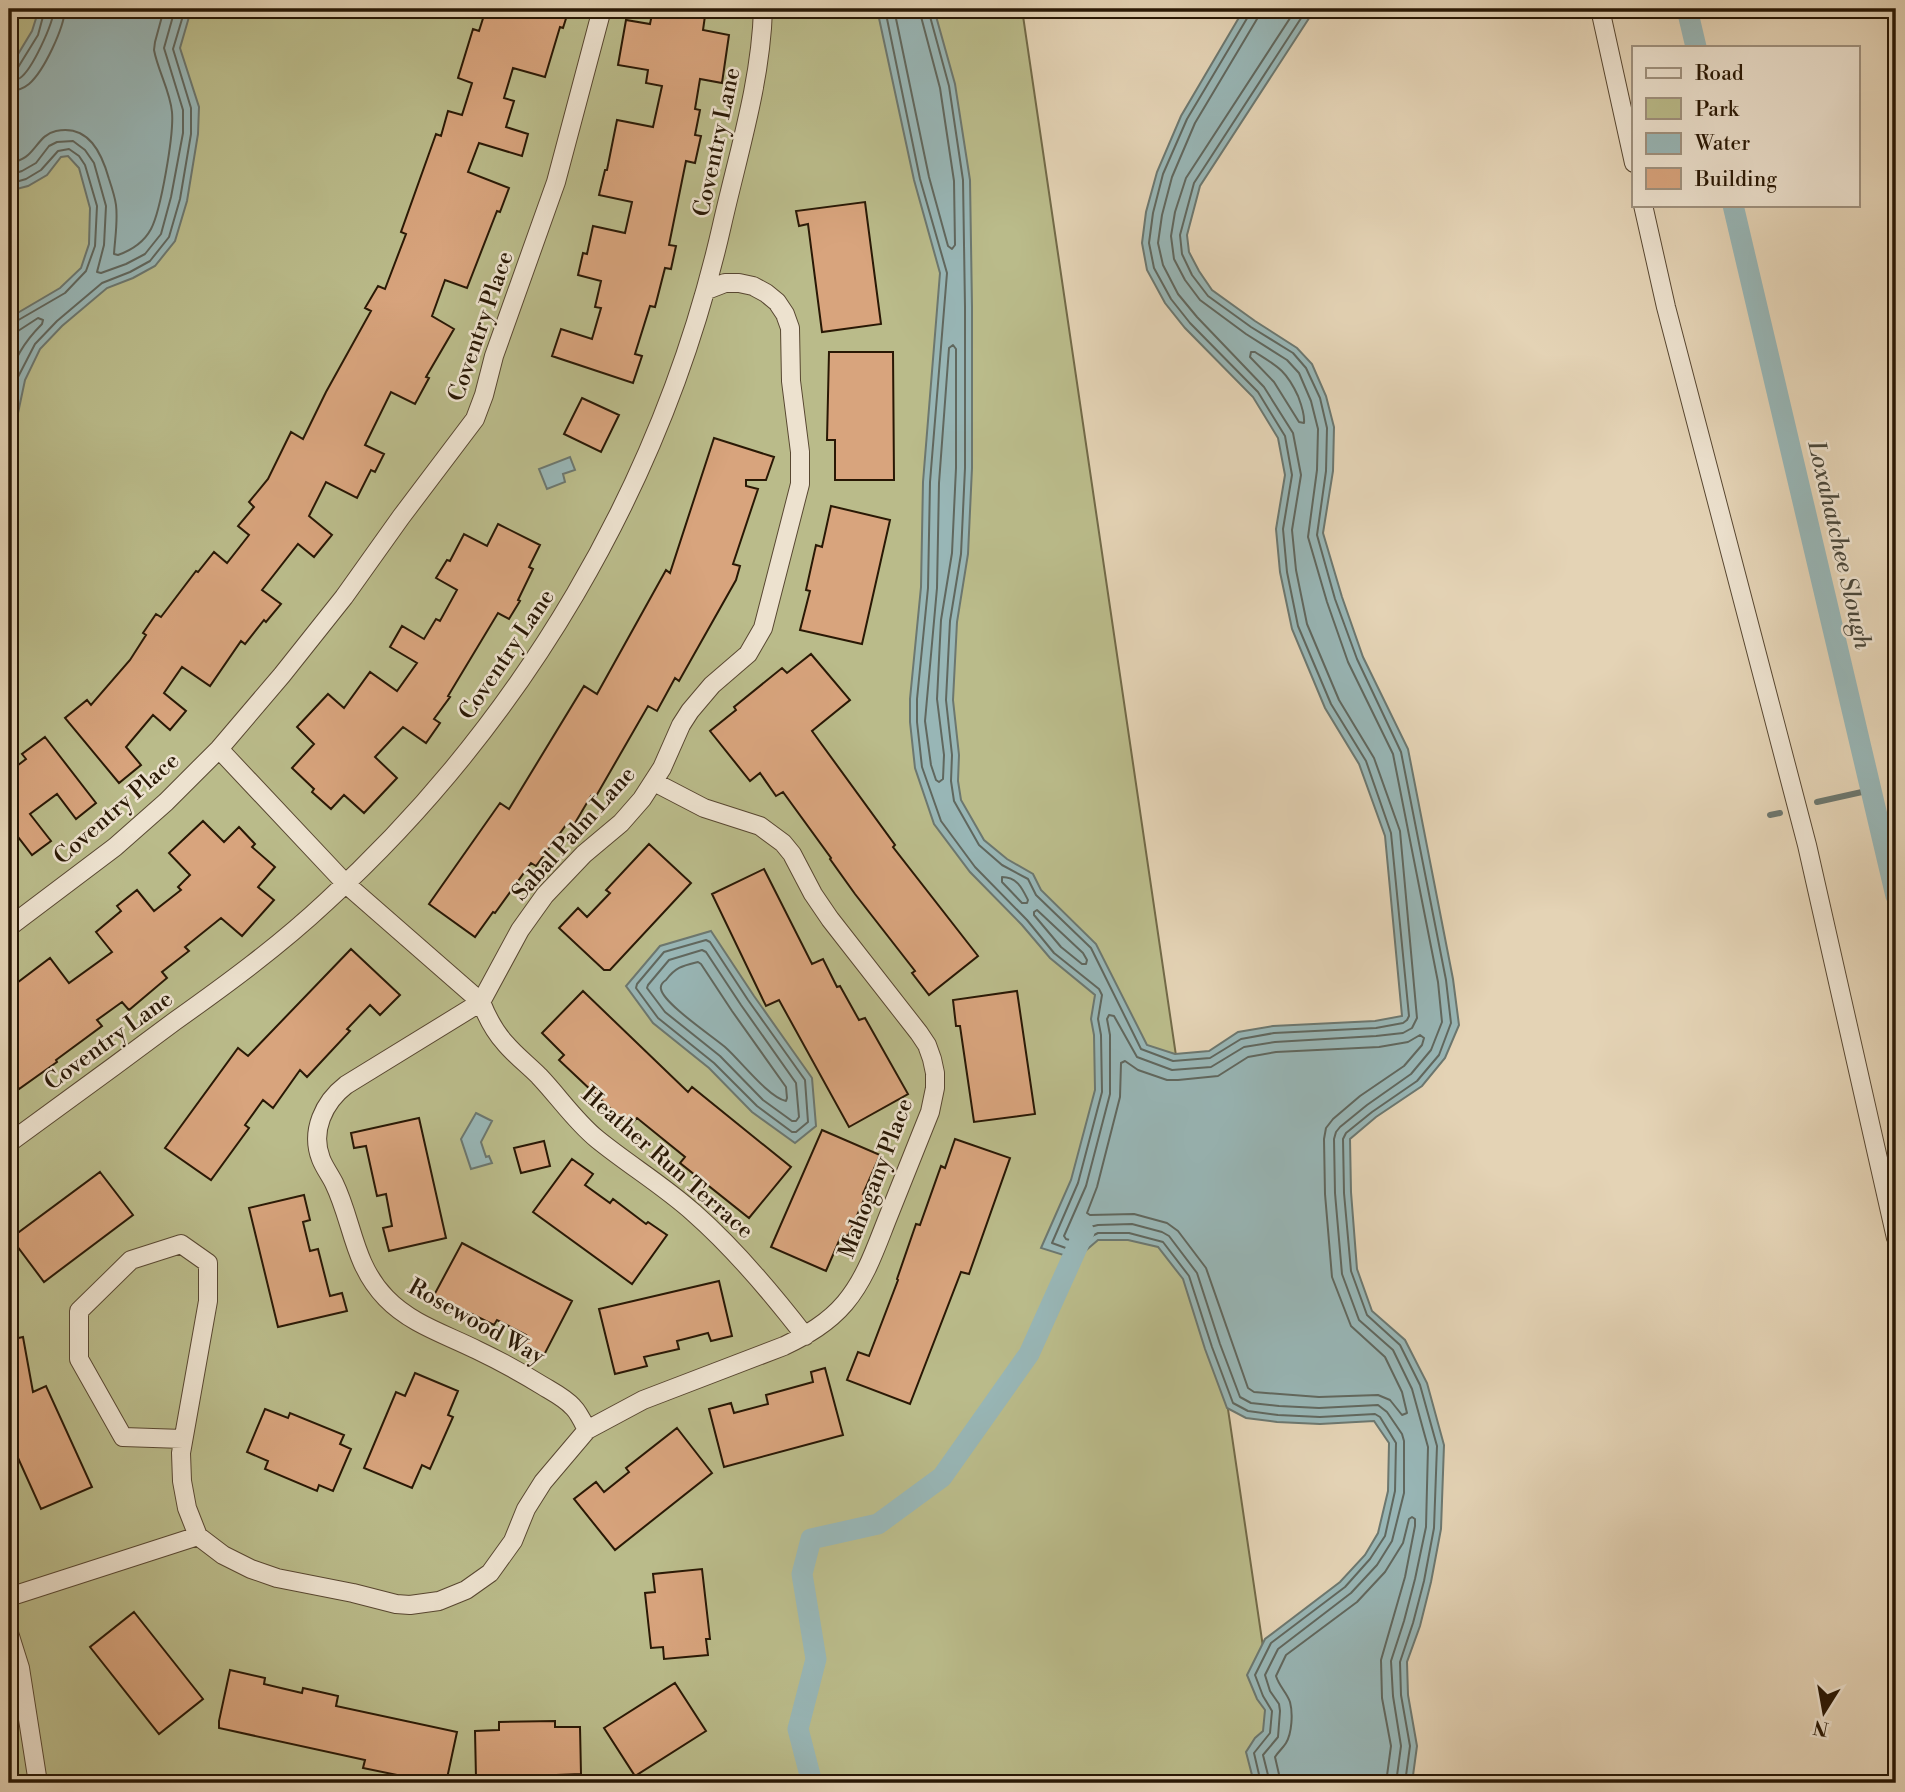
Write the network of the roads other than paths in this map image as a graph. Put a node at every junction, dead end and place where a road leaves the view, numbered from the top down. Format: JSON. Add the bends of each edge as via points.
{"nodes":[{"id":1,"x":602,"y":9,"type":"edge"},
{"id":2,"x":763,"y":9,"type":"edge"},
{"id":3,"x":1600,"y":9,"type":"edge"},
{"id":4,"x":1632,"y":154,"type":"edge"},
{"id":5,"x":1643,"y":206,"type":"edge"},
{"id":6,"x":706,"y":289,"type":"junction"},
{"id":7,"x":219,"y":748,"type":"junction"},
{"id":8,"x":654,"y":782,"type":"junction"},
{"id":9,"x":346,"y":884,"type":"junction"},
{"id":10,"x":9,"y":927,"type":"edge"},
{"id":11,"x":481,"y":1002,"type":"junction"},
{"id":12,"x":9,"y":1143,"type":"edge"},
{"id":13,"x":1896,"y":1238,"type":"edge"},
{"id":14,"x":805,"y":1336,"type":"junction"},
{"id":15,"x":587,"y":1430,"type":"junction"},
{"id":16,"x":183,"y":1439,"type":"junction"},
{"id":17,"x":198,"y":1536,"type":"junction"},
{"id":18,"x":9,"y":1597,"type":"edge"},
{"id":19,"x":9,"y":1633,"type":"edge"},
{"id":20,"x":38,"y":1783,"type":"edge"}],
"edges":[{"from":1,"to":7,"type":"street","name":"Coventry Place","via":[[556,182],[475,419],[336,607]]},
{"from":2,"to":6,"type":"street","name":"Coventry Lane","via":[[757,71]]},
{"from":3,"to":4,"type":"street"},
{"from":5,"to":13,"type":"street","via":[[1665,307],[1807,845]]},
{"from":6,"to":8,"type":"street","name":"Sabal Palm Lane","via":[[725,283],[753,286],[777,302],[785,314],[790,328],[800,484],[763,628],[748,654],[690,711]]},
{"from":6,"to":9,"type":"street","name":"Coventry Lane","via":[[647,456],[576,595],[534,661],[440,786]]},
{"from":7,"to":9,"type":"street"},
{"from":7,"to":10,"type":"street","name":"Coventry Place","via":[[114,847]]},
{"from":8,"to":11,"type":"street","name":"Sabal Palm Lane","via":[[621,823],[545,895]]},
{"from":8,"to":14,"type":"street","name":"Mahogany Place","via":[[704,808],[760,825],[783,843],[830,919],[919,1033],[932,1059],[935,1088],[930,1112],[870,1261],[845,1303]]},
{"from":9,"to":11,"type":"street","name":"Heather Run Terrace"},
{"from":9,"to":12,"type":"street","name":"Coventry Lane","via":[[248,968]]},
{"from":11,"to":14,"type":"street","name":"Heather Run Terrace","via":[[505,1044],[577,1120],[657,1182],[738,1255]]},
{"from":11,"to":15,"type":"street","name":"Rosewood Way","via":[[335,1094],[326,1106],[317,1144],[358,1256],[384,1296],[408,1317],[507,1365],[563,1399],[575,1408]]},
{"from":14,"to":15,"type":"street","name":"Mahogany Place","via":[[643,1400]]},
{"from":15,"to":17,"type":"street","via":[[543,1482],[501,1560],[466,1590],[439,1601],[396,1604],[277,1578],[223,1555]]},
{"from":16,"to":16,"type":"street","via":[[208,1301],[208,1263],[181,1244],[131,1260],[79,1311],[79,1359],[123,1437]]},
{"from":16,"to":17,"type":"street","via":[[182,1481]]},
{"from":17,"to":18,"type":"street"},
{"from":19,"to":20,"type":"street"}]}
